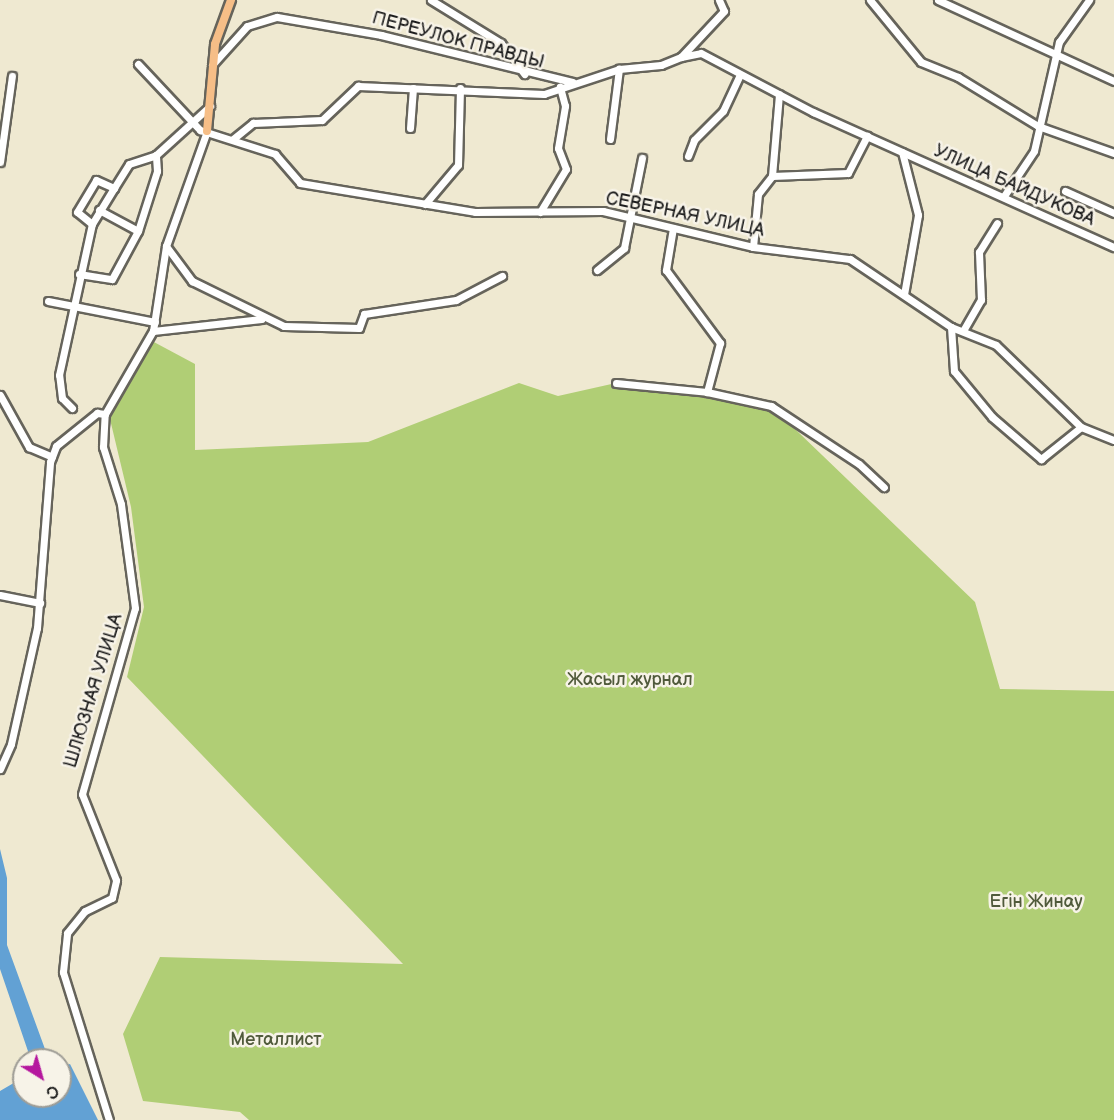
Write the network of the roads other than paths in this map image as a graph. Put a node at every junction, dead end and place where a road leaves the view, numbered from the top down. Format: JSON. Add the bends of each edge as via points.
{"nodes":[{"id":1,"x":231,"y":0,"type":"edge"},
{"id":2,"x":431,"y":0,"type":"edge"},
{"id":3,"x":719,"y":0,"type":"edge"},
{"id":4,"x":870,"y":0,"type":"edge"},
{"id":5,"x":938,"y":0,"type":"edge"},
{"id":6,"x":1089,"y":0,"type":"edge"},
{"id":7,"x":1054,"y":55,"type":"junction"},
{"id":8,"x":681,"y":57,"type":"junction"},
{"id":9,"x":138,"y":64,"type":"dead end"},
{"id":10,"x":212,"y":65,"type":"junction"},
{"id":11,"x":619,"y":69,"type":"junction"},
{"id":12,"x":524,"y":74,"type":"junction"},
{"id":13,"x":740,"y":75,"type":"junction"},
{"id":14,"x":12,"y":76,"type":"dead end"},
{"id":15,"x":1114,"y":81,"type":"edge"},
{"id":16,"x":560,"y":85,"type":"junction"},
{"id":17,"x":413,"y":88,"type":"junction"},
{"id":18,"x":460,"y":88,"type":"junction"},
{"id":19,"x":779,"y":94,"type":"junction"},
{"id":20,"x":210,"y":106,"type":"junction"},
{"id":21,"x":191,"y":122,"type":"junction"},
{"id":22,"x":1038,"y":126,"type":"junction"},
{"id":23,"x":410,"y":128,"type":"dead end"},
{"id":24,"x":207,"y":131,"type":"junction"},
{"id":25,"x":867,"y":136,"type":"junction"},
{"id":26,"x":233,"y":139,"type":"junction"},
{"id":27,"x":610,"y":139,"type":"dead end"},
{"id":28,"x":902,"y":152,"type":"junction"},
{"id":29,"x":1114,"y":153,"type":"edge"},
{"id":30,"x":156,"y":154,"type":"junction"},
{"id":31,"x":688,"y":156,"type":"dead end"},
{"id":32,"x":642,"y":158,"type":"dead end"},
{"id":33,"x":0,"y":162,"type":"edge"},
{"id":34,"x":772,"y":176,"type":"junction"},
{"id":35,"x":114,"y":188,"type":"junction"},
{"id":36,"x":1065,"y":191,"type":"dead end"},
{"id":37,"x":1004,"y":196,"type":"junction"},
{"id":38,"x":425,"y":204,"type":"junction"},
{"id":39,"x":99,"y":210,"type":"junction"},
{"id":40,"x":540,"y":212,"type":"junction"},
{"id":41,"x":1114,"y":213,"type":"edge"},
{"id":42,"x":631,"y":218,"type":"junction"},
{"id":43,"x":92,"y":224,"type":"junction"},
{"id":44,"x":997,"y":224,"type":"dead end"},
{"id":45,"x":673,"y":228,"type":"junction"},
{"id":46,"x":138,"y":231,"type":"junction"},
{"id":47,"x":166,"y":246,"type":"junction"},
{"id":48,"x":753,"y":247,"type":"junction"},
{"id":49,"x":1114,"y":247,"type":"edge"},
{"id":50,"x":597,"y":270,"type":"dead end"},
{"id":51,"x":79,"y":274,"type":"junction"},
{"id":52,"x":502,"y":276,"type":"dead end"},
{"id":53,"x":904,"y":294,"type":"junction"},
{"id":54,"x":48,"y":301,"type":"dead end"},
{"id":55,"x":73,"y":307,"type":"junction"},
{"id":56,"x":261,"y":319,"type":"junction"},
{"id":57,"x":155,"y":322,"type":"junction"},
{"id":58,"x":951,"y":327,"type":"junction"},
{"id":59,"x":964,"y":329,"type":"junction"},
{"id":60,"x":153,"y":331,"type":"junction"},
{"id":61,"x":616,"y":383,"type":"dead end"},
{"id":62,"x":707,"y":392,"type":"junction"},
{"id":63,"x":0,"y":395,"type":"edge"},
{"id":64,"x":72,"y":408,"type":"dead end"},
{"id":65,"x":105,"y":414,"type":"junction"},
{"id":66,"x":1081,"y":427,"type":"junction"},
{"id":67,"x":1114,"y":440,"type":"edge"},
{"id":68,"x":52,"y":457,"type":"junction"},
{"id":69,"x":884,"y":488,"type":"dead end"},
{"id":70,"x":0,"y":595,"type":"edge"},
{"id":71,"x":40,"y":603,"type":"junction"},
{"id":72,"x":0,"y":769,"type":"edge"},
{"id":73,"x":109,"y":1120,"type":"edge"}],
"edges":[{"from":1,"to":10,"type":"main road"},
{"from":2,"to":12,"type":"street","via":[[501,43]]},
{"from":3,"to":8,"type":"street","via":[[724,11]]},
{"from":4,"to":22,"type":"street","via":[[921,62],[958,78]]},
{"from":5,"to":7,"type":"street"},
{"from":6,"to":7,"type":"street"},
{"from":7,"to":15,"type":"street"},
{"from":7,"to":22,"type":"street"},
{"from":8,"to":11,"type":"street","via":[[661,65]]},
{"from":8,"to":13,"type":"street","name":"УЛИЦА БАЙДУКОВА","via":[[701,53]]},
{"from":9,"to":21,"type":"street"},
{"from":10,"to":12,"type":"street","name":"ПЕРЕУЛОК ПРАВДЫ","via":[[247,26],[277,17],[381,35]]},
{"from":10,"to":20,"type":"main road"},
{"from":11,"to":16,"type":"street","name":"ПЕРЕУЛОК ПРАВДЫ"},
{"from":11,"to":27,"type":"street"},
{"from":12,"to":16,"type":"street","name":"ПЕРЕУЛОК ПРАВДЫ"},
{"from":13,"to":19,"type":"street","name":"УЛИЦА БАЙДУКОВА"},
{"from":13,"to":31,"type":"street","via":[[723,111],[694,140]]},
{"from":14,"to":33,"type":"street"},
{"from":16,"to":18,"type":"street","via":[[544,94]]},
{"from":16,"to":40,"type":"street","via":[[565,106],[558,148],[566,170]]},
{"from":17,"to":18,"type":"street"},
{"from":17,"to":23,"type":"street"},
{"from":17,"to":26,"type":"street","via":[[358,86],[322,120],[253,123]]},
{"from":18,"to":38,"type":"street","via":[[459,165]]},
{"from":19,"to":25,"type":"street","name":"УЛИЦА БАЙДУКОВА"},
{"from":19,"to":34,"type":"street"},
{"from":20,"to":21,"type":"street"},
{"from":20,"to":24,"type":"main road"},
{"from":21,"to":24,"type":"street"},
{"from":21,"to":30,"type":"street"},
{"from":22,"to":29,"type":"street"},
{"from":22,"to":37,"type":"street","via":[[1034,151]]},
{"from":24,"to":26,"type":"street","name":"СЕВЕРНАЯ УЛИЦА"},
{"from":24,"to":47,"type":"street","name":"ШЛЮЗНАЯ УЛИЦА"},
{"from":25,"to":28,"type":"street","name":"УЛИЦА БАЙДУКОВА"},
{"from":25,"to":34,"type":"street","via":[[849,173]]},
{"from":26,"to":38,"type":"street","name":"СЕВЕРНАЯ УЛИЦА","via":[[275,154],[300,183]]},
{"from":28,"to":37,"type":"street","name":"УЛИЦА БАЙДУКОВА"},
{"from":28,"to":53,"type":"street","via":[[918,215]]},
{"from":30,"to":35,"type":"street","via":[[129,164]]},
{"from":30,"to":46,"type":"street","via":[[157,171]]},
{"from":32,"to":42,"type":"street"},
{"from":34,"to":48,"type":"street","via":[[758,194]]},
{"from":35,"to":39,"type":"street"},
{"from":35,"to":43,"type":"street","via":[[96,180],[77,212]]},
{"from":36,"to":41,"type":"street"},
{"from":37,"to":49,"type":"street","name":"УЛИЦА БАЙДУКОВА"},
{"from":38,"to":40,"type":"street","name":"СЕВЕРНАЯ УЛИЦА"},
{"from":39,"to":43,"type":"street"},
{"from":39,"to":46,"type":"street"},
{"from":40,"to":42,"type":"street","name":"СЕВЕРНАЯ УЛИЦА","via":[[603,211]]},
{"from":42,"to":45,"type":"street","name":"СЕВЕРНАЯ УЛИЦА"},
{"from":42,"to":50,"type":"street","via":[[620,255],[605,258]]},
{"from":43,"to":51,"type":"street"},
{"from":44,"to":59,"type":"street","via":[[979,252],[981,300]]},
{"from":45,"to":48,"type":"street","name":"СЕВЕРНАЯ УЛИЦА"},
{"from":45,"to":62,"type":"street","via":[[666,270],[720,343]]},
{"from":46,"to":51,"type":"street","via":[[112,279]]},
{"from":47,"to":56,"type":"street","via":[[192,281],[256,309]]},
{"from":47,"to":57,"type":"street","name":"ШЛЮЗНАЯ УЛИЦА"},
{"from":48,"to":53,"type":"street","name":"СЕВЕРНАЯ УЛИЦА","via":[[850,259]]},
{"from":51,"to":55,"type":"street"},
{"from":52,"to":56,"type":"street","via":[[456,300],[364,314],[359,328],[284,326]]},
{"from":53,"to":58,"type":"street","name":"СЕВЕРНАЯ УЛИЦА"},
{"from":54,"to":55,"type":"street"},
{"from":55,"to":57,"type":"street"},
{"from":55,"to":64,"type":"street","via":[[59,375],[62,398]]},
{"from":56,"to":60,"type":"street"},
{"from":57,"to":60,"type":"street","name":"ШЛЮЗНАЯ УЛИЦА"},
{"from":58,"to":59,"type":"street","name":"СЕВЕРНАЯ УЛИЦА"},
{"from":58,"to":66,"type":"street","via":[[954,371],[992,417],[1041,459]]},
{"from":59,"to":66,"type":"street","name":"СЕВЕРНАЯ УЛИЦА","via":[[996,345]]},
{"from":60,"to":65,"type":"street","name":"ШЛЮЗНАЯ УЛИЦА"},
{"from":61,"to":62,"type":"street"},
{"from":62,"to":69,"type":"street","via":[[771,406],[859,464]]},
{"from":63,"to":68,"type":"street","via":[[29,447]]},
{"from":65,"to":68,"type":"street","via":[[97,413],[56,446]]},
{"from":65,"to":73,"type":"street","name":"ШЛЮЗНАЯ УЛИЦА","via":[[103,447],[121,504],[135,608],[82,794],[116,880],[112,898],[85,911],[68,933],[63,972],[66,995]]},
{"from":66,"to":67,"type":"street","name":"СЕВЕРНАЯ УЛИЦА"},
{"from":68,"to":71,"type":"street"},
{"from":70,"to":71,"type":"street"},
{"from":71,"to":72,"type":"street","via":[[11,744]]}]}
